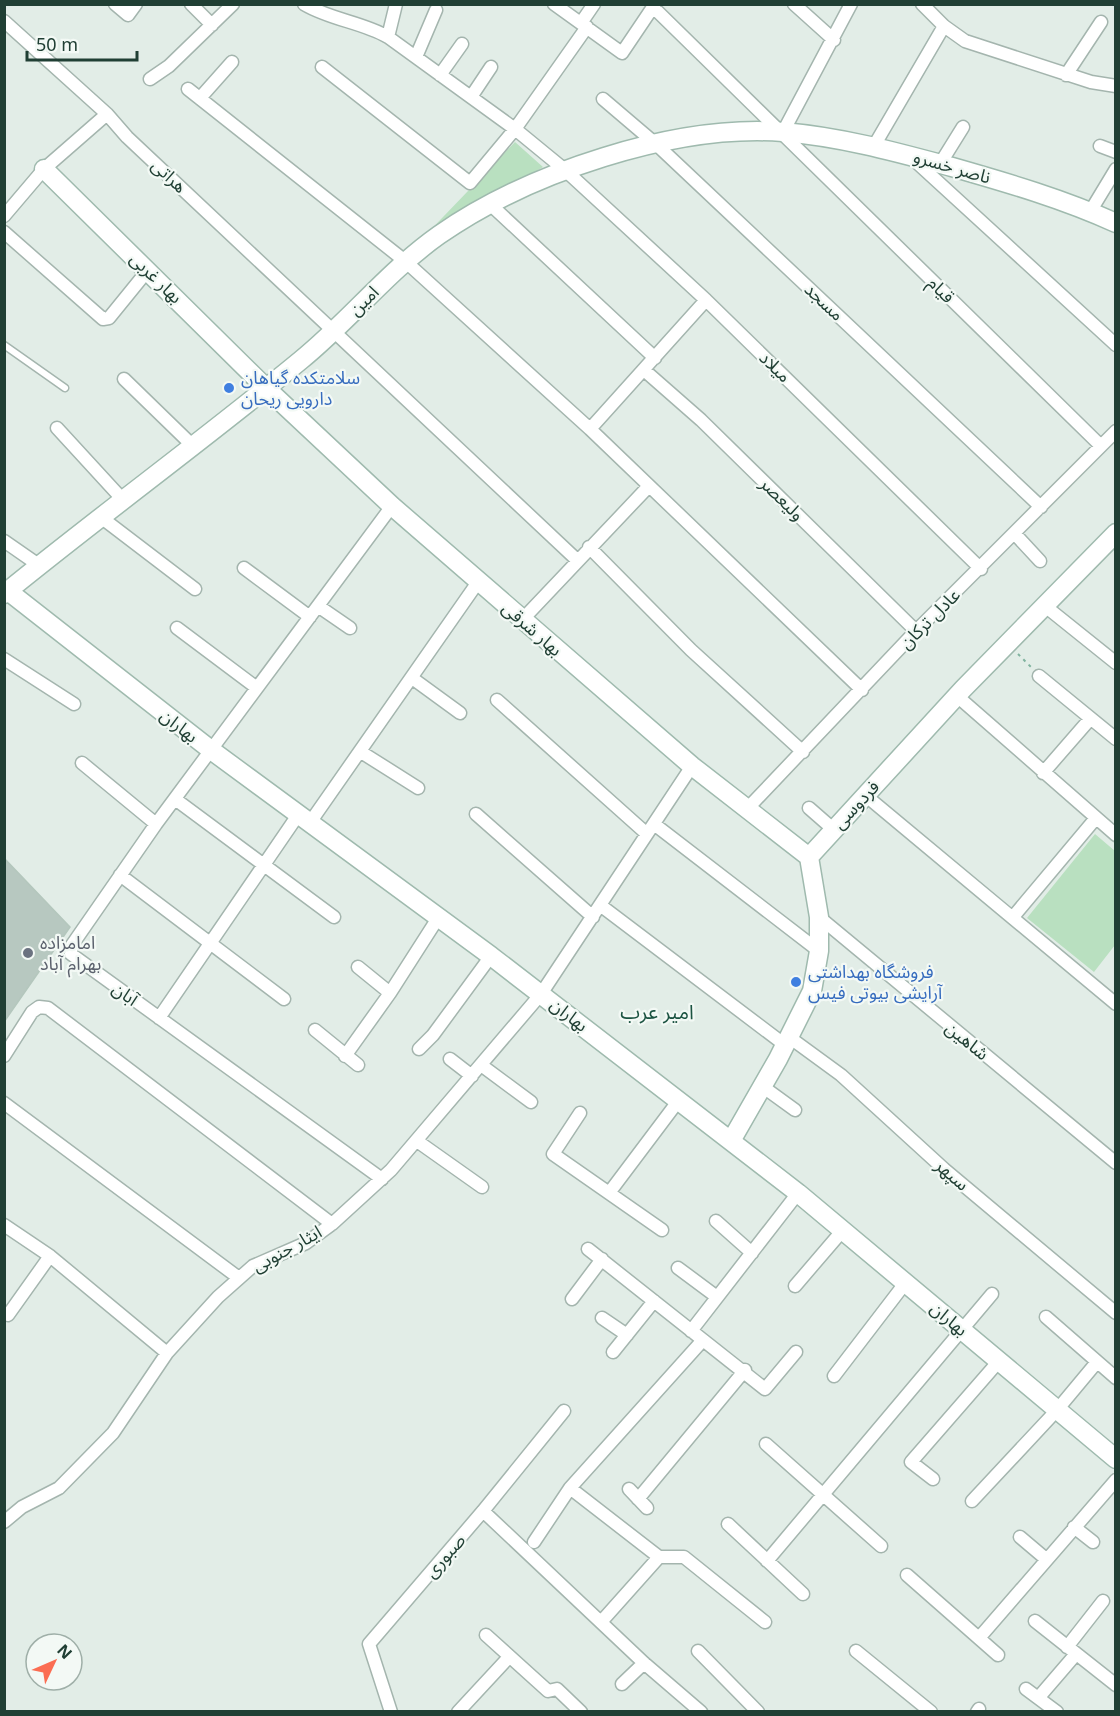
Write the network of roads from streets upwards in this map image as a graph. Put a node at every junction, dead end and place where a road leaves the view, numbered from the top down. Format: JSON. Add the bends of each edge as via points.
{"nodes":[{"id":1,"x":115,"y":4,"type":"edge"},
{"id":2,"x":136,"y":4,"type":"edge"},
{"id":3,"x":191,"y":4,"type":"edge"},
{"id":4,"x":233,"y":4,"type":"edge"},
{"id":5,"x":396,"y":4,"type":"edge"},
{"id":6,"x":554,"y":4,"type":"edge"},
{"id":7,"x":594,"y":4,"type":"edge"},
{"id":8,"x":794,"y":4,"type":"edge"},
{"id":9,"x":851,"y":4,"type":"edge"},
{"id":10,"x":922,"y":4,"type":"edge"},
{"id":11,"x":305,"y":5,"type":"edge"},
{"id":12,"x":655,"y":6,"type":"edge"},
{"id":13,"x":436,"y":10,"type":"dead end"},
{"id":14,"x":4,"y":21,"type":"edge"},
{"id":15,"x":1101,"y":22,"type":"dead end"},
{"id":16,"x":212,"y":25,"type":"junction"},
{"id":17,"x":584,"y":25,"type":"junction"},
{"id":18,"x":944,"y":26,"type":"junction"},
{"id":19,"x":388,"y":37,"type":"junction"},
{"id":20,"x":834,"y":40,"type":"junction"},
{"id":21,"x":462,"y":44,"type":"dead end"},
{"id":22,"x":416,"y":57,"type":"junction"},
{"id":23,"x":232,"y":62,"type":"dead end"},
{"id":24,"x":322,"y":67,"type":"dead end"},
{"id":25,"x":491,"y":67,"type":"dead end"},
{"id":26,"x":441,"y":75,"type":"junction"},
{"id":27,"x":1066,"y":75,"type":"junction"},
{"id":28,"x":150,"y":79,"type":"dead end"},
{"id":29,"x":1116,"y":86,"type":"edge"},
{"id":30,"x":188,"y":89,"type":"dead end"},
{"id":31,"x":471,"y":96,"type":"junction"},
{"id":32,"x":200,"y":98,"type":"junction"},
{"id":33,"x":603,"y":99,"type":"dead end"},
{"id":34,"x":107,"y":114,"type":"junction"},
{"id":35,"x":963,"y":127,"type":"dead end"},
{"id":36,"x":515,"y":129,"type":"junction"},
{"id":37,"x":783,"y":132,"type":"junction"},
{"id":38,"x":657,"y":144,"type":"junction"},
{"id":39,"x":874,"y":146,"type":"junction"},
{"id":40,"x":1100,"y":146,"type":"dead end"},
{"id":41,"x":1116,"y":152,"type":"edge"},
{"id":42,"x":909,"y":155,"type":"junction"},
{"id":43,"x":940,"y":164,"type":"junction"},
{"id":44,"x":45,"y":169,"type":"junction"},
{"id":45,"x":565,"y":170,"type":"junction"},
{"id":46,"x":1116,"y":170,"type":"edge"},
{"id":47,"x":491,"y":205,"type":"junction"},
{"id":48,"x":1090,"y":212,"type":"junction"},
{"id":49,"x":4,"y":216,"type":"edge"},
{"id":50,"x":1116,"y":224,"type":"edge"},
{"id":51,"x":7,"y":239,"type":"edge"},
{"id":52,"x":405,"y":261,"type":"junction"},
{"id":53,"x":148,"y":270,"type":"junction"},
{"id":54,"x":706,"y":300,"type":"junction"},
{"id":55,"x":334,"y":331,"type":"junction"},
{"id":56,"x":1116,"y":345,"type":"edge"},
{"id":57,"x":655,"y":358,"type":"junction"},
{"id":58,"x":644,"y":370,"type":"junction"},
{"id":59,"x":124,"y":379,"type":"dead end"},
{"id":60,"x":266,"y":388,"type":"junction"},
{"id":61,"x":57,"y":428,"type":"dead end"},
{"id":62,"x":590,"y":429,"type":"junction"},
{"id":63,"x":1116,"y":431,"type":"edge"},
{"id":64,"x":1101,"y":446,"type":"junction"},
{"id":65,"x":194,"y":447,"type":"junction"},
{"id":66,"x":649,"y":486,"type":"junction"},
{"id":67,"x":124,"y":501,"type":"junction"},
{"id":68,"x":392,"y":506,"type":"junction"},
{"id":69,"x":1041,"y":507,"type":"junction"},
{"id":70,"x":102,"y":518,"type":"junction"},
{"id":71,"x":1015,"y":534,"type":"junction"},
{"id":72,"x":4,"y":541,"type":"edge"},
{"id":73,"x":1112,"y":544,"type":"edge"},
{"id":74,"x":589,"y":547,"type":"junction"},
{"id":75,"x":577,"y":560,"type":"junction"},
{"id":76,"x":1040,"y":561,"type":"dead end"},
{"id":77,"x":40,"y":566,"type":"junction"},
{"id":78,"x":244,"y":568,"type":"dead end"},
{"id":79,"x":981,"y":569,"type":"junction"},
{"id":80,"x":478,"y":582,"type":"junction"},
{"id":81,"x":195,"y":589,"type":"dead end"},
{"id":82,"x":6,"y":592,"type":"edge"},
{"id":83,"x":318,"y":606,"type":"junction"},
{"id":84,"x":1045,"y":606,"type":"junction"},
{"id":85,"x":310,"y":617,"type":"junction"},
{"id":86,"x":522,"y":620,"type":"junction"},
{"id":87,"x":177,"y":628,"type":"dead end"},
{"id":88,"x":350,"y":628,"type":"dead end"},
{"id":89,"x":916,"y":631,"type":"junction"},
{"id":90,"x":4,"y":659,"type":"edge"},
{"id":91,"x":1115,"y":660,"type":"edge"},
{"id":92,"x":1039,"y":676,"type":"road end"},
{"id":93,"x":412,"y":678,"type":"junction"},
{"id":94,"x":257,"y":688,"type":"junction"},
{"id":95,"x":862,"y":690,"type":"junction"},
{"id":96,"x":957,"y":696,"type":"junction"},
{"id":97,"x":497,"y":700,"type":"dead end"},
{"id":98,"x":74,"y":704,"type":"dead end"},
{"id":99,"x":460,"y":712,"type":"dead end"},
{"id":100,"x":1090,"y":719,"type":"junction"},
{"id":101,"x":1116,"y":739,"type":"edge"},
{"id":102,"x":211,"y":750,"type":"junction"},
{"id":103,"x":361,"y":752,"type":"junction"},
{"id":104,"x":803,"y":752,"type":"junction"},
{"id":105,"x":82,"y":763,"type":"dead end"},
{"id":106,"x":692,"y":766,"type":"junction"},
{"id":107,"x":1043,"y":773,"type":"junction"},
{"id":108,"x":417,"y":788,"type":"dead end"},
{"id":109,"x":865,"y":795,"type":"junction"},
{"id":110,"x":175,"y":799,"type":"junction"},
{"id":111,"x":748,"y":808,"type":"junction"},
{"id":112,"x":809,"y":808,"type":"dead end"},
{"id":113,"x":476,"y":814,"type":"dead end"},
{"id":114,"x":1096,"y":818,"type":"junction"},
{"id":115,"x":304,"y":820,"type":"junction"},
{"id":116,"x":156,"y":824,"type":"junction"},
{"id":117,"x":650,"y":829,"type":"junction"},
{"id":118,"x":832,"y":830,"type":"junction"},
{"id":119,"x":1116,"y":835,"type":"edge"},
{"id":120,"x":809,"y":857,"type":"junction"},
{"id":121,"x":263,"y":864,"type":"junction"},
{"id":122,"x":120,"y":875,"type":"junction"},
{"id":123,"x":600,"y":906,"type":"junction"},
{"id":124,"x":593,"y":917,"type":"junction"},
{"id":125,"x":819,"y":917,"type":"junction"},
{"id":126,"x":1013,"y":917,"type":"junction"},
{"id":127,"x":334,"y":918,"type":"dead end"},
{"id":128,"x":438,"y":918,"type":"junction"},
{"id":129,"x":212,"y":943,"type":"junction"},
{"id":130,"x":819,"y":951,"type":"junction"},
{"id":131,"x":491,"y":956,"type":"junction"},
{"id":132,"x":358,"y":967,"type":"dead end"},
{"id":133,"x":390,"y":993,"type":"junction"},
{"id":134,"x":541,"y":994,"type":"junction"},
{"id":135,"x":284,"y":999,"type":"dead end"},
{"id":136,"x":1116,"y":1004,"type":"edge"},
{"id":137,"x":159,"y":1018,"type":"junction"},
{"id":138,"x":315,"y":1030,"type":"dead end"},
{"id":139,"x":787,"y":1041,"type":"junction"},
{"id":140,"x":419,"y":1049,"type":"dead end"},
{"id":141,"x":4,"y":1056,"type":"edge"},
{"id":142,"x":345,"y":1056,"type":"junction"},
{"id":143,"x":450,"y":1059,"type":"dead end"},
{"id":144,"x":358,"y":1065,"type":"dead end"},
{"id":145,"x":481,"y":1065,"type":"junction"},
{"id":146,"x":472,"y":1076,"type":"junction"},
{"id":147,"x":762,"y":1086,"type":"junction"},
{"id":148,"x":679,"y":1100,"type":"junction"},
{"id":149,"x":4,"y":1102,"type":"edge"},
{"id":150,"x":531,"y":1102,"type":"dead end"},
{"id":151,"x":795,"y":1110,"type":"dead end"},
{"id":152,"x":580,"y":1113,"type":"dead end"},
{"id":153,"x":417,"y":1141,"type":"junction"},
{"id":154,"x":731,"y":1141,"type":"junction"},
{"id":155,"x":1116,"y":1163,"type":"edge"},
{"id":156,"x":382,"y":1179,"type":"junction"},
{"id":157,"x":482,"y":1187,"type":"dead end"},
{"id":158,"x":609,"y":1193,"type":"junction"},
{"id":159,"x":798,"y":1193,"type":"junction"},
{"id":160,"x":716,"y":1221,"type":"dead end"},
{"id":161,"x":332,"y":1224,"type":"junction"},
{"id":162,"x":4,"y":1225,"type":"edge"},
{"id":163,"x":662,"y":1230,"type":"dead end"},
{"id":164,"x":843,"y":1230,"type":"junction"},
{"id":165,"x":588,"y":1249,"type":"dead end"},
{"id":166,"x":752,"y":1253,"type":"junction"},
{"id":167,"x":50,"y":1256,"type":"junction"},
{"id":168,"x":602,"y":1259,"type":"junction"},
{"id":169,"x":678,"y":1268,"type":"dead end"},
{"id":170,"x":239,"y":1278,"type":"junction"},
{"id":171,"x":906,"y":1282,"type":"junction"},
{"id":172,"x":795,"y":1286,"type":"dead end"},
{"id":173,"x":992,"y":1294,"type":"dead end"},
{"id":174,"x":717,"y":1297,"type":"junction"},
{"id":175,"x":572,"y":1299,"type":"dead end"},
{"id":176,"x":654,"y":1302,"type":"junction"},
{"id":177,"x":1116,"y":1313,"type":"edge"},
{"id":178,"x":8,"y":1315,"type":"dead end"},
{"id":179,"x":1046,"y":1317,"type":"dead end"},
{"id":180,"x":602,"y":1318,"type":"dead end"},
{"id":181,"x":962,"y":1330,"type":"junction"},
{"id":182,"x":691,"y":1331,"type":"junction"},
{"id":183,"x":627,"y":1335,"type":"junction"},
{"id":184,"x":703,"y":1340,"type":"junction"},
{"id":185,"x":613,"y":1352,"type":"dead end"},
{"id":186,"x":796,"y":1352,"type":"dead end"},
{"id":187,"x":167,"y":1353,"type":"junction"},
{"id":188,"x":999,"y":1361,"type":"junction"},
{"id":189,"x":1097,"y":1362,"type":"junction"},
{"id":190,"x":745,"y":1371,"type":"junction"},
{"id":191,"x":834,"y":1376,"type":"dead end"},
{"id":192,"x":1116,"y":1378,"type":"edge"},
{"id":193,"x":1057,"y":1410,"type":"junction"},
{"id":194,"x":564,"y":1411,"type":"dead end"},
{"id":195,"x":766,"y":1444,"type":"dead end"},
{"id":196,"x":1116,"y":1459,"type":"edge"},
{"id":197,"x":933,"y":1479,"type":"dead end"},
{"id":198,"x":1116,"y":1480,"type":"edge"},
{"id":199,"x":570,"y":1488,"type":"junction"},
{"id":200,"x":823,"y":1495,"type":"junction"},
{"id":201,"x":972,"y":1501,"type":"dead end"},
{"id":202,"x":647,"y":1508,"type":"dead end"},
{"id":203,"x":483,"y":1511,"type":"junction"},
{"id":204,"x":4,"y":1522,"type":"edge"},
{"id":205,"x":728,"y":1524,"type":"dead end"},
{"id":206,"x":1074,"y":1527,"type":"junction"},
{"id":207,"x":1020,"y":1537,"type":"dead end"},
{"id":208,"x":534,"y":1542,"type":"dead end"},
{"id":209,"x":1093,"y":1542,"type":"dead end"},
{"id":210,"x":881,"y":1546,"type":"dead end"},
{"id":211,"x":659,"y":1557,"type":"junction"},
{"id":212,"x":1046,"y":1559,"type":"junction"},
{"id":213,"x":767,"y":1561,"type":"junction"},
{"id":214,"x":907,"y":1575,"type":"dead end"},
{"id":215,"x":803,"y":1594,"type":"dead end"},
{"id":216,"x":1103,"y":1600,"type":"dead end"},
{"id":217,"x":601,"y":1622,"type":"junction"},
{"id":218,"x":765,"y":1622,"type":"dead end"},
{"id":219,"x":1035,"y":1622,"type":"dead end"},
{"id":220,"x":486,"y":1635,"type":"dead end"},
{"id":221,"x":979,"y":1638,"type":"junction"},
{"id":222,"x":698,"y":1650,"type":"dead end"},
{"id":223,"x":1071,"y":1650,"type":"junction"},
{"id":224,"x":856,"y":1651,"type":"dead end"},
{"id":225,"x":998,"y":1655,"type":"dead end"},
{"id":226,"x":510,"y":1657,"type":"junction"},
{"id":227,"x":644,"y":1663,"type":"junction"},
{"id":228,"x":622,"y":1684,"type":"dead end"},
{"id":229,"x":1116,"y":1685,"type":"edge"},
{"id":230,"x":1026,"y":1689,"type":"dead end"},
{"id":231,"x":1038,"y":1697,"type":"junction"},
{"id":232,"x":391,"y":1712,"type":"edge"},
{"id":233,"x":458,"y":1712,"type":"edge"},
{"id":234,"x":581,"y":1712,"type":"edge"},
{"id":235,"x":701,"y":1712,"type":"edge"},
{"id":236,"x":758,"y":1712,"type":"edge"},
{"id":237,"x":931,"y":1712,"type":"edge"},
{"id":238,"x":1057,"y":1712,"type":"edge"}],
"edges":[{"from":1,"to":2,"type":"street","via":[[128,15]]},
{"from":3,"to":16,"type":"street"},
{"from":4,"to":16,"type":"street"},
{"from":5,"to":19,"type":"street"},
{"from":6,"to":17,"type":"street"},
{"from":7,"to":17,"type":"street"},
{"from":8,"to":20,"type":"street"},
{"from":9,"to":20,"type":"street"},
{"from":10,"to":18,"type":"street"},
{"from":11,"to":19,"type":"street","name":"میلاد"},
{"from":12,"to":17,"type":"street","via":[[622,54]]},
{"from":12,"to":37,"type":"street","name":"قیام"},
{"from":13,"to":22,"type":"street"},
{"from":14,"to":34,"type":"street","name":"هراتی"},
{"from":15,"to":27,"type":"street"},
{"from":16,"to":28,"type":"street"},
{"from":17,"to":36,"type":"street"},
{"from":18,"to":27,"type":"street","via":[[965,41]]},
{"from":18,"to":39,"type":"street"},
{"from":19,"to":22,"type":"street","name":"میلاد"},
{"from":20,"to":37,"type":"street"},
{"from":21,"to":26,"type":"street"},
{"from":22,"to":26,"type":"street","name":"میلاد"},
{"from":23,"to":32,"type":"street"},
{"from":24,"to":36,"type":"street","via":[[470,183]]},
{"from":25,"to":31,"type":"street"},
{"from":26,"to":31,"type":"street","name":"میلاد"},
{"from":27,"to":29,"type":"street"},
{"from":30,"to":32,"type":"street"},
{"from":31,"to":36,"type":"street","name":"میلاد"},
{"from":32,"to":52,"type":"street"},
{"from":33,"to":38,"type":"street","name":"مسجد"},
{"from":34,"to":44,"type":"street"},
{"from":34,"to":55,"type":"street","name":"هراتی"},
{"from":35,"to":43,"type":"street"},
{"from":36,"to":45,"type":"street","name":"میلاد"},
{"from":37,"to":38,"type":"street","name":"امین","via":[[692,136]]},
{"from":37,"to":39,"type":"street","name":"ناصر خسرو"},
{"from":37,"to":64,"type":"street","name":"قیام"},
{"from":38,"to":45,"type":"street","name":"امین"},
{"from":38,"to":69,"type":"street","name":"مسجد"},
{"from":39,"to":42,"type":"street","name":"ناصر خسرو"},
{"from":40,"to":41,"type":"street"},
{"from":42,"to":43,"type":"street","name":"ناصر خسرو"},
{"from":42,"to":56,"type":"street"},
{"from":43,"to":48,"type":"street","name":"ناصر خسرو","via":[[1018,185]]},
{"from":44,"to":49,"type":"street"},
{"from":44,"to":53,"type":"street","name":"بهار غربی"},
{"from":45,"to":47,"type":"street","name":"امین"},
{"from":45,"to":54,"type":"street","name":"میلاد"},
{"from":46,"to":48,"type":"street"},
{"from":47,"to":52,"type":"street","name":"امین"},
{"from":47,"to":57,"type":"street"},
{"from":48,"to":50,"type":"street","name":"ناصر خسرو"},
{"from":51,"to":53,"type":"street","via":[[103,319],[108,318]]},
{"from":52,"to":55,"type":"street","name":"امین"},
{"from":52,"to":62,"type":"street"},
{"from":53,"to":60,"type":"street","name":"بهار غربی"},
{"from":54,"to":57,"type":"street"},
{"from":54,"to":79,"type":"street","name":"میلاد"},
{"from":55,"to":60,"type":"street","name":"امین"},
{"from":55,"to":75,"type":"street","name":"هراتی"},
{"from":57,"to":58,"type":"street"},
{"from":58,"to":62,"type":"street"},
{"from":58,"to":89,"type":"street","name":"ولیعصر","via":[[701,420]]},
{"from":59,"to":65,"type":"street"},
{"from":60,"to":65,"type":"street","name":"امین"},
{"from":60,"to":68,"type":"street","name":"بهار شرقی"},
{"from":61,"to":67,"type":"street"},
{"from":62,"to":66,"type":"street"},
{"from":63,"to":64,"type":"street","name":"عادل ترکان"},
{"from":64,"to":69,"type":"street","name":"عادل ترکان"},
{"from":65,"to":67,"type":"street","name":"امین"},
{"from":66,"to":74,"type":"street"},
{"from":66,"to":95,"type":"street"},
{"from":67,"to":70,"type":"street","name":"امین"},
{"from":68,"to":80,"type":"street","name":"بهار شرقی"},
{"from":68,"to":83,"type":"street","name":"آبان"},
{"from":69,"to":71,"type":"street","name":"عادل ترکان"},
{"from":70,"to":77,"type":"street","name":"امین"},
{"from":70,"to":81,"type":"street"},
{"from":71,"to":76,"type":"street"},
{"from":71,"to":79,"type":"street","name":"عادل ترکان"},
{"from":72,"to":77,"type":"street"},
{"from":73,"to":84,"type":"street","name":"فردوسی"},
{"from":74,"to":75,"type":"street"},
{"from":74,"to":104,"type":"street","via":[[691,650]]},
{"from":75,"to":86,"type":"street"},
{"from":77,"to":82,"type":"street","name":"امین"},
{"from":78,"to":85,"type":"street"},
{"from":79,"to":89,"type":"street","name":"عادل ترکان"},
{"from":80,"to":86,"type":"street","name":"بهار شرقی"},
{"from":80,"to":93,"type":"street"},
{"from":82,"to":102,"type":"street","name":"بهاران"},
{"from":83,"to":85,"type":"street","name":"آبان"},
{"from":83,"to":88,"type":"street"},
{"from":84,"to":91,"type":"street"},
{"from":84,"to":96,"type":"street","name":"فردوسی"},
{"from":85,"to":94,"type":"street","name":"آبان"},
{"from":86,"to":106,"type":"street","name":"بهار شرقی"},
{"from":87,"to":94,"type":"street"},
{"from":89,"to":95,"type":"street","name":"عادل ترکان"},
{"from":90,"to":98,"type":"street"},
{"from":92,"to":100,"type":"street"},
{"from":93,"to":99,"type":"street"},
{"from":93,"to":103,"type":"street"},
{"from":94,"to":102,"type":"street","name":"آبان"},
{"from":95,"to":104,"type":"street","name":"عادل ترکان"},
{"from":96,"to":107,"type":"street"},
{"from":96,"to":109,"type":"street","name":"فردوسی"},
{"from":97,"to":117,"type":"street"},
{"from":100,"to":101,"type":"street"},
{"from":100,"to":107,"type":"street"},
{"from":102,"to":110,"type":"street","name":"آبان"},
{"from":102,"to":115,"type":"street","name":"بهاران"},
{"from":103,"to":108,"type":"street"},
{"from":103,"to":115,"type":"street"},
{"from":104,"to":111,"type":"street","name":"عادل ترکان"},
{"from":105,"to":116,"type":"street"},
{"from":106,"to":111,"type":"street","name":"بهار شرقی"},
{"from":106,"to":117,"type":"street","name":"ایثار جنوبی"},
{"from":107,"to":114,"type":"street"},
{"from":109,"to":118,"type":"street","name":"فردوسی"},
{"from":109,"to":126,"type":"street"},
{"from":110,"to":116,"type":"street","name":"آبان"},
{"from":110,"to":121,"type":"street"},
{"from":111,"to":120,"type":"street","name":"بهار شرقی"},
{"from":112,"to":118,"type":"street"},
{"from":113,"to":124,"type":"street"},
{"from":114,"to":119,"type":"street"},
{"from":114,"to":126,"type":"street"},
{"from":115,"to":121,"type":"street"},
{"from":115,"to":128,"type":"street","name":"بهاران"},
{"from":116,"to":122,"type":"street","name":"آبان"},
{"from":117,"to":123,"type":"street","name":"ایثار جنوبی"},
{"from":117,"to":130,"type":"street"},
{"from":118,"to":120,"type":"street","name":"فردوسی"},
{"from":120,"to":125,"type":"street"},
{"from":121,"to":127,"type":"street"},
{"from":121,"to":129,"type":"street"},
{"from":122,"to":129,"type":"street"},
{"from":122,"to":137,"type":"street","name":"آبان","via":[[72,945],[71,954]]},
{"from":123,"to":124,"type":"street","name":"ایثار جنوبی"},
{"from":123,"to":139,"type":"street","name":"سپهر"},
{"from":124,"to":134,"type":"street","name":"ایثار جنوبی"},
{"from":125,"to":130,"type":"street"},
{"from":125,"to":155,"type":"street","name":"شاهین"},
{"from":126,"to":136,"type":"street"},
{"from":128,"to":131,"type":"street","name":"بهاران"},
{"from":128,"to":133,"type":"street"},
{"from":129,"to":135,"type":"street"},
{"from":129,"to":137,"type":"street"},
{"from":130,"to":139,"type":"street","via":[[812,990]]},
{"from":131,"to":134,"type":"street","name":"بهاران"},
{"from":131,"to":140,"type":"street"},
{"from":132,"to":133,"type":"street"},
{"from":133,"to":142,"type":"street"},
{"from":134,"to":145,"type":"street","name":"ایثار جنوبی"},
{"from":134,"to":148,"type":"street","name":"بهاران"},
{"from":137,"to":156,"type":"street","name":"آبان"},
{"from":138,"to":142,"type":"street"},
{"from":139,"to":147,"type":"street"},
{"from":139,"to":177,"type":"street","name":"سپهر","via":[[841,1075],[944,1169]]},
{"from":141,"to":161,"type":"street","via":[[32,1012],[39,1007],[48,1008]]},
{"from":142,"to":144,"type":"street"},
{"from":143,"to":146,"type":"street"},
{"from":145,"to":146,"type":"street","name":"ایثار جنوبی"},
{"from":145,"to":150,"type":"street"},
{"from":146,"to":153,"type":"street","name":"ایثار جنوبی"},
{"from":147,"to":151,"type":"street"},
{"from":147,"to":154,"type":"street"},
{"from":148,"to":154,"type":"street","name":"بهاران"},
{"from":148,"to":158,"type":"street"},
{"from":149,"to":170,"type":"street"},
{"from":152,"to":158,"type":"street","via":[[553,1154]]},
{"from":153,"to":156,"type":"street","name":"ایثار جنوبی"},
{"from":153,"to":157,"type":"street"},
{"from":154,"to":159,"type":"street","name":"بهاران"},
{"from":156,"to":161,"type":"street","name":"ایثار جنوبی"},
{"from":158,"to":163,"type":"street"},
{"from":159,"to":164,"type":"street","name":"بهاران"},
{"from":159,"to":166,"type":"street"},
{"from":160,"to":166,"type":"street"},
{"from":161,"to":170,"type":"street","name":"ایثار جنوبی","via":[[306,1243],[253,1266]]},
{"from":162,"to":167,"type":"street"},
{"from":164,"to":171,"type":"street","name":"بهاران"},
{"from":164,"to":172,"type":"street"},
{"from":165,"to":168,"type":"street"},
{"from":166,"to":174,"type":"street"},
{"from":167,"to":178,"type":"street"},
{"from":167,"to":187,"type":"street"},
{"from":168,"to":175,"type":"street"},
{"from":168,"to":176,"type":"street"},
{"from":169,"to":174,"type":"street"},
{"from":170,"to":187,"type":"street","name":"ایثار جنوبی"},
{"from":171,"to":181,"type":"street","name":"بهاران"},
{"from":171,"to":191,"type":"street"},
{"from":173,"to":181,"type":"street"},
{"from":174,"to":182,"type":"street"},
{"from":176,"to":182,"type":"street"},
{"from":176,"to":183,"type":"street"},
{"from":179,"to":189,"type":"street"},
{"from":180,"to":183,"type":"street"},
{"from":181,"to":188,"type":"street","name":"بهاران"},
{"from":181,"to":200,"type":"street"},
{"from":182,"to":184,"type":"street"},
{"from":183,"to":185,"type":"street"},
{"from":184,"to":190,"type":"street"},
{"from":184,"to":199,"type":"street"},
{"from":186,"to":190,"type":"street","via":[[765,1389]]},
{"from":187,"to":204,"type":"street","name":"ایثار جنوبی","via":[[105,1441],[59,1488],[22,1507]]},
{"from":188,"to":193,"type":"street","name":"بهاران"},
{"from":188,"to":197,"type":"street","via":[[911,1462]]},
{"from":189,"to":192,"type":"street"},
{"from":189,"to":193,"type":"street"},
{"from":190,"to":202,"type":"street","via":[[633,1494]]},
{"from":193,"to":196,"type":"street","name":"بهاران"},
{"from":193,"to":201,"type":"street"},
{"from":194,"to":203,"type":"street","name":"صبوری"},
{"from":195,"to":200,"type":"street"},
{"from":198,"to":206,"type":"street"},
{"from":199,"to":208,"type":"street"},
{"from":199,"to":211,"type":"street"},
{"from":200,"to":210,"type":"street"},
{"from":200,"to":213,"type":"street"},
{"from":203,"to":217,"type":"street"},
{"from":203,"to":232,"type":"street","name":"صبوری","via":[[369,1644]]},
{"from":205,"to":213,"type":"street"},
{"from":206,"to":209,"type":"street"},
{"from":206,"to":212,"type":"street"},
{"from":207,"to":212,"type":"street"},
{"from":211,"to":217,"type":"street"},
{"from":211,"to":218,"type":"street","via":[[684,1557]]},
{"from":212,"to":221,"type":"street"},
{"from":213,"to":215,"type":"street"},
{"from":214,"to":221,"type":"street"},
{"from":216,"to":223,"type":"street"},
{"from":217,"to":227,"type":"street"},
{"from":219,"to":223,"type":"street"},
{"from":220,"to":226,"type":"street"},
{"from":221,"to":225,"type":"street"},
{"from":222,"to":236,"type":"street"},
{"from":223,"to":229,"type":"street"},
{"from":223,"to":231,"type":"street"},
{"from":224,"to":237,"type":"street"},
{"from":226,"to":233,"type":"street"},
{"from":226,"to":234,"type":"street","via":[[548,1691],[557,1689]]},
{"from":227,"to":228,"type":"street"},
{"from":227,"to":235,"type":"street"},
{"from":230,"to":231,"type":"street"},
{"from":231,"to":238,"type":"street"}]}
